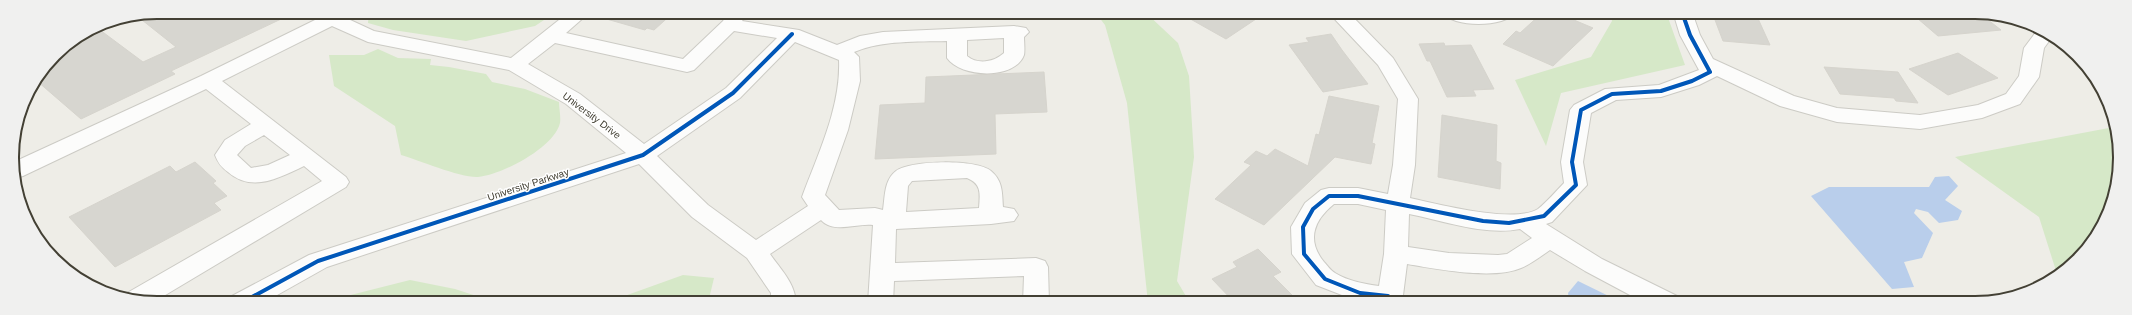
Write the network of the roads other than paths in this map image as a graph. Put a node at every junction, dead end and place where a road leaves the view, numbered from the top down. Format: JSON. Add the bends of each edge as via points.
{"nodes":[{"id":1,"x":320,"y":19,"type":"edge"},
{"id":2,"x":331,"y":19,"type":"edge"},
{"id":3,"x":573,"y":19,"type":"edge"},
{"id":4,"x":734,"y":19,"type":"edge"},
{"id":5,"x":1345,"y":19,"type":"edge"},
{"id":6,"x":1684,"y":19,"type":"edge"},
{"id":7,"x":792,"y":34,"type":"junction"},
{"id":8,"x":957,"y":35,"type":"junction"},
{"id":9,"x":552,"y":36,"type":"junction"},
{"id":10,"x":2042,"y":37,"type":"edge"},
{"id":11,"x":837,"y":52,"type":"junction"},
{"id":12,"x":1706,"y":63,"type":"junction"},
{"id":13,"x":515,"y":65,"type":"junction"},
{"id":14,"x":208,"y":80,"type":"junction"},
{"id":15,"x":266,"y":126,"type":"junction"},
{"id":16,"x":643,"y":155,"type":"junction"},
{"id":17,"x":305,"y":157,"type":"junction"},
{"id":18,"x":20,"y":169,"type":"edge"},
{"id":19,"x":1398,"y":204,"type":"junction"},
{"id":20,"x":824,"y":207,"type":"junction"},
{"id":21,"x":890,"y":220,"type":"junction"},
{"id":22,"x":1524,"y":220,"type":"junction"},
{"id":23,"x":1549,"y":240,"type":"junction"},
{"id":24,"x":755,"y":252,"type":"junction"},
{"id":25,"x":1396,"y":254,"type":"junction"},
{"id":26,"x":881,"y":272,"type":"junction"},
{"id":27,"x":144,"y":296,"type":"edge"},
{"id":28,"x":254,"y":296,"type":"edge"},
{"id":29,"x":783,"y":296,"type":"edge"},
{"id":30,"x":880,"y":296,"type":"edge"},
{"id":31,"x":1036,"y":296,"type":"edge"},
{"id":32,"x":1374,"y":296,"type":"edge"},
{"id":33,"x":1389,"y":296,"type":"edge"},
{"id":34,"x":1653,"y":296,"type":"edge"}],
"edges":[{"from":1,"to":14,"type":"street"},
{"from":2,"to":13,"type":"street","name":"University Drive","via":[[368,36]]},
{"from":3,"to":9,"type":"street"},
{"from":4,"to":7,"type":"street"},
{"from":4,"to":9,"type":"street","via":[[687,66]]},
{"from":5,"to":19,"type":"street","via":[[1386,62],[1408,99],[1404,165]]},
{"from":6,"to":12,"type":"street","via":[[1690,35]]},
{"from":7,"to":11,"type":"street"},
{"from":7,"to":16,"type":"street","name":"University Parkway","via":[[733,93]]},
{"from":8,"to":8,"type":"street","via":[[957,58],[970,66],[981,68],[1002,65],[1014,55],[1016,32]]},
{"from":8,"to":11,"type":"street","via":[[872,39]]},
{"from":9,"to":13,"type":"street"},
{"from":10,"to":12,"type":"street","via":[[2034,48],[2029,77],[2013,99],[1982,111],[1920,122],[1830,113],[1787,101]]},
{"from":11,"to":20,"type":"street","via":[[849,57],[850,81],[837,130],[814,197]]},
{"from":12,"to":22,"type":"street","via":[[1710,72],[1692,81],[1661,91],[1612,94],[1581,110],[1572,162],[1576,185],[1544,216]]},
{"from":13,"to":16,"type":"street","name":"University Drive","via":[[573,99]]},
{"from":14,"to":15,"type":"street"},
{"from":14,"to":18,"type":"street"},
{"from":15,"to":17,"type":"street"},
{"from":15,"to":17,"type":"street","via":[[235,142],[227,151],[228,161],[244,174],[258,176]]},
{"from":16,"to":24,"type":"street","name":"University Drive","via":[[700,211]]},
{"from":16,"to":28,"type":"street","name":"University Parkway","via":[[318,260]]},
{"from":17,"to":27,"type":"street","via":[[338,182]]},
{"from":19,"to":22,"type":"street","via":[[1483,221],[1509,223]]},
{"from":19,"to":25,"type":"street"},
{"from":19,"to":32,"type":"street","via":[[1358,196],[1329,196],[1313,208],[1303,227],[1304,254],[1325,279]]},
{"from":20,"to":21,"type":"street","via":[[834,219],[875,216]]},
{"from":20,"to":24,"type":"street"},
{"from":21,"to":21,"type":"street","via":[[998,216],[991,187],[983,176],[970,170],[917,172],[904,176],[897,185]]},
{"from":21,"to":26,"type":"street"},
{"from":22,"to":23,"type":"street"},
{"from":23,"to":25,"type":"street","via":[[1513,262],[1498,264],[1449,262]]},
{"from":23,"to":34,"type":"street","via":[[1599,270]]},
{"from":24,"to":29,"type":"street","name":"University Drive","via":[[783,291]]},
{"from":25,"to":33,"type":"street"},
{"from":26,"to":30,"type":"street"},
{"from":26,"to":31,"type":"street","via":[[1036,267]]}]}
